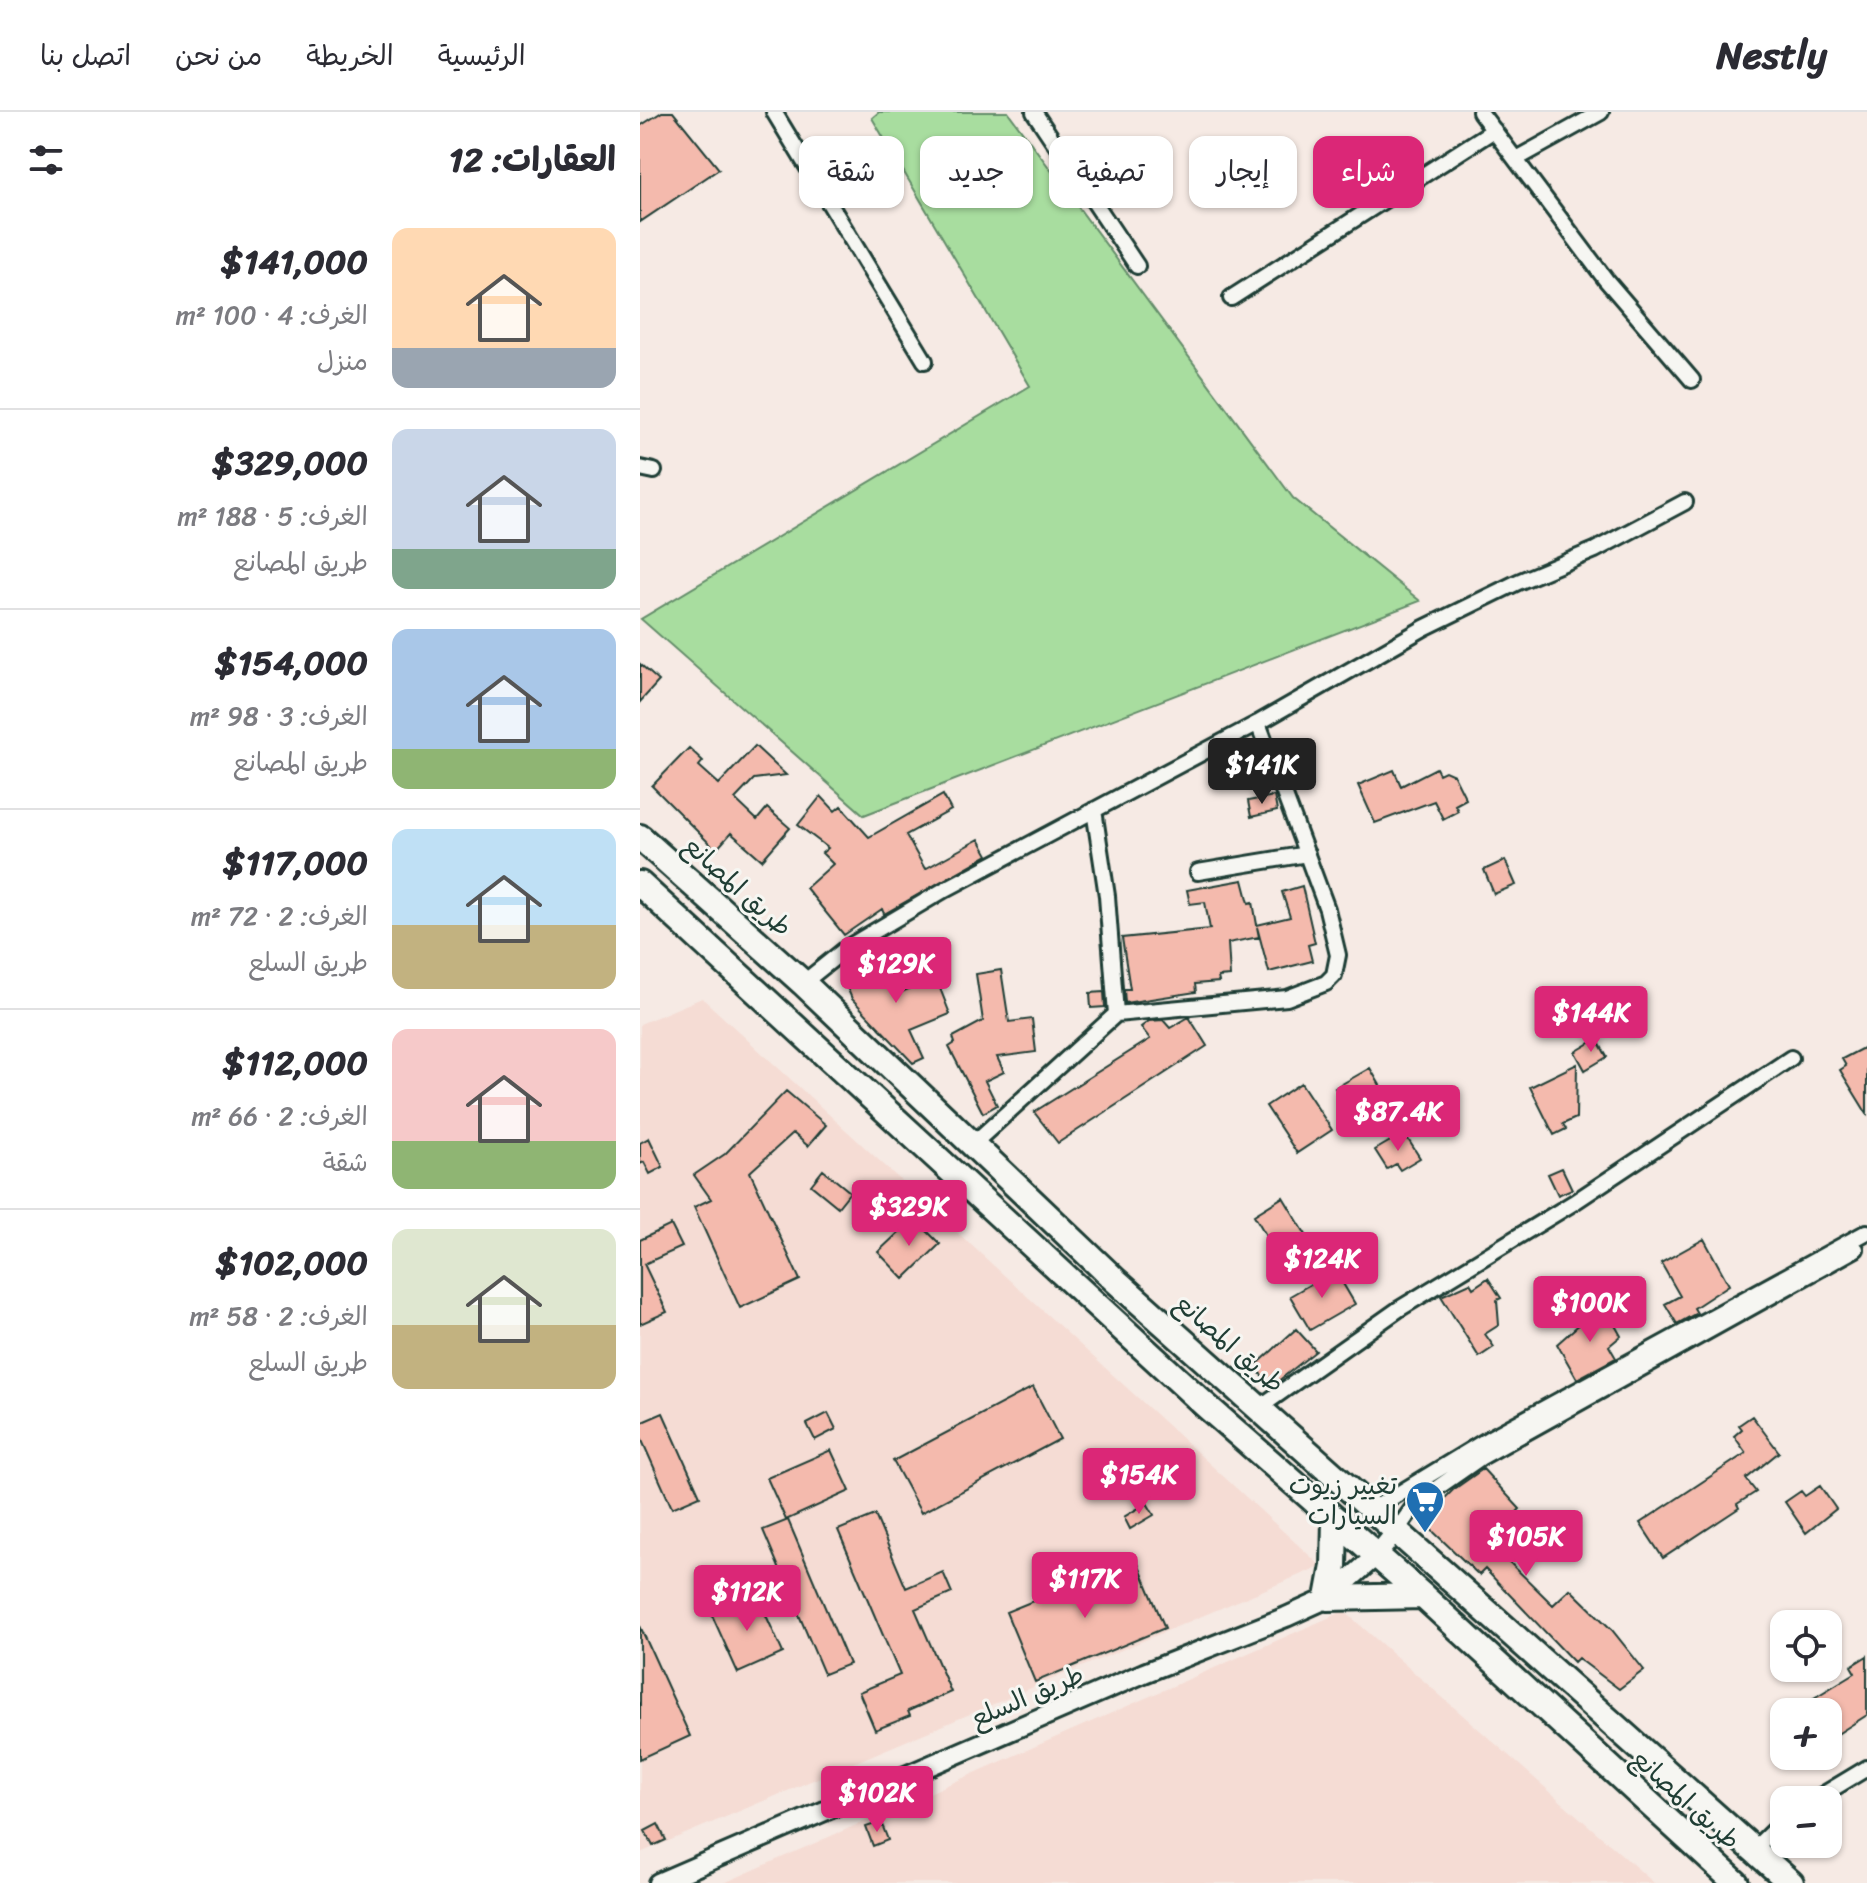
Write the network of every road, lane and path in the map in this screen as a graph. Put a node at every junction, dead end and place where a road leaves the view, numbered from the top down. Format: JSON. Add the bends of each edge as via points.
{"nodes":[{"id":1,"x":774,"y":112,"type":"edge"},
{"id":2,"x":1034,"y":112,"type":"edge"},
{"id":3,"x":1480,"y":112,"type":"edge"},
{"id":4,"x":1601,"y":112,"type":"edge"},
{"id":5,"x":1494,"y":130,"type":"junction"},
{"id":6,"x":1516,"y":159,"type":"junction"},
{"id":7,"x":1137,"y":266,"type":"dead end"},
{"id":8,"x":1231,"y":298,"type":"dead end"},
{"id":9,"x":925,"y":361,"type":"dead end"},
{"id":10,"x":1692,"y":380,"type":"dead end"},
{"id":11,"x":1685,"y":502,"type":"dead end"},
{"id":12,"x":1258,"y":723,"type":"junction"},
{"id":13,"x":1094,"y":810,"type":"junction"},
{"id":14,"x":640,"y":837,"type":"edge"},
{"id":15,"x":1307,"y":854,"type":"junction"},
{"id":16,"x":1198,"y":872,"type":"dead end"},
{"id":17,"x":640,"y":884,"type":"edge"},
{"id":18,"x":803,"y":983,"type":"junction"},
{"id":19,"x":1116,"y":1014,"type":"junction"},
{"id":20,"x":1791,"y":1058,"type":"dead end"},
{"id":21,"x":973,"y":1144,"type":"junction"},
{"id":22,"x":1867,"y":1232,"type":"edge"},
{"id":23,"x":1867,"y":1243,"type":"edge"},
{"id":24,"x":1260,"y":1407,"type":"junction"},
{"id":25,"x":1375,"y":1508,"type":"junction"},
{"id":26,"x":1335,"y":1520,"type":"junction"},
{"id":27,"x":1397,"y":1530,"type":"junction"},
{"id":28,"x":1377,"y":1555,"type":"junction"},
{"id":29,"x":1423,"y":1596,"type":"junction"},
{"id":30,"x":1328,"y":1598,"type":"junction"},
{"id":31,"x":1867,"y":1768,"type":"edge"},
{"id":32,"x":1837,"y":1786,"type":"edge"},
{"id":33,"x":1770,"y":1834,"type":"edge"},
{"id":34,"x":1754,"y":1849,"type":"junction"},
{"id":35,"x":658,"y":1883,"type":"edge"},
{"id":36,"x":1736,"y":1883,"type":"edge"},
{"id":37,"x":1791,"y":1883,"type":"edge"}],
"edges":[{"from":1,"to":9,"type":"street"},
{"from":2,"to":7,"type":"street"},
{"from":3,"to":5,"type":"street"},
{"from":4,"to":6,"type":"street"},
{"from":5,"to":6,"type":"street"},
{"from":5,"to":8,"type":"street"},
{"from":6,"to":10,"type":"street","via":[[1606,280]]},
{"from":11,"to":12,"type":"street","via":[[1595,550],[1424,628]]},
{"from":12,"to":13,"type":"street"},
{"from":12,"to":15,"type":"street"},
{"from":13,"to":18,"type":"street","via":[[877,929]]},
{"from":13,"to":19,"type":"street"},
{"from":14,"to":18,"type":"main road","name":"طريق المصانع"},
{"from":15,"to":16,"type":"street"},
{"from":15,"to":19,"type":"street","via":[[1338,955],[1334,975],[1326,983],[1271,1000]]},
{"from":17,"to":26,"type":"main road","name":"طريق المصانع"},
{"from":18,"to":21,"type":"main road","name":"طريق المصانع"},
{"from":19,"to":21,"type":"street"},
{"from":20,"to":24,"type":"street","via":[[1573,1203],[1399,1309]]},
{"from":21,"to":24,"type":"main road","name":"طريق المصانع","via":[[1116,1281]]},
{"from":22,"to":25,"type":"street","via":[[1490,1438]]},
{"from":23,"to":27,"type":"street","via":[[1480,1458],[1417,1502]]},
{"from":24,"to":25,"type":"main road","name":"طريق المصانع"},
{"from":25,"to":27,"type":"main road","name":"طريق المصانع"},
{"from":26,"to":28,"type":"main road","name":"طريق المصانع"},
{"from":26,"to":30,"type":"main road"},
{"from":27,"to":28,"type":"street","name":"طريق السلع"},
{"from":27,"to":34,"type":"main road","name":"طريق المصانع"},
{"from":28,"to":29,"type":"main road","name":"طريق المصانع"},
{"from":28,"to":30,"type":"street","name":"طريق السلع"},
{"from":29,"to":30,"type":"main road"},
{"from":29,"to":36,"type":"main road","name":"طريق المصانع"},
{"from":30,"to":35,"type":"street","name":"طريق السلع"},
{"from":31,"to":32,"type":"street"},
{"from":33,"to":34,"type":"street"},
{"from":34,"to":37,"type":"main road","name":"طريق المصانع"}]}
